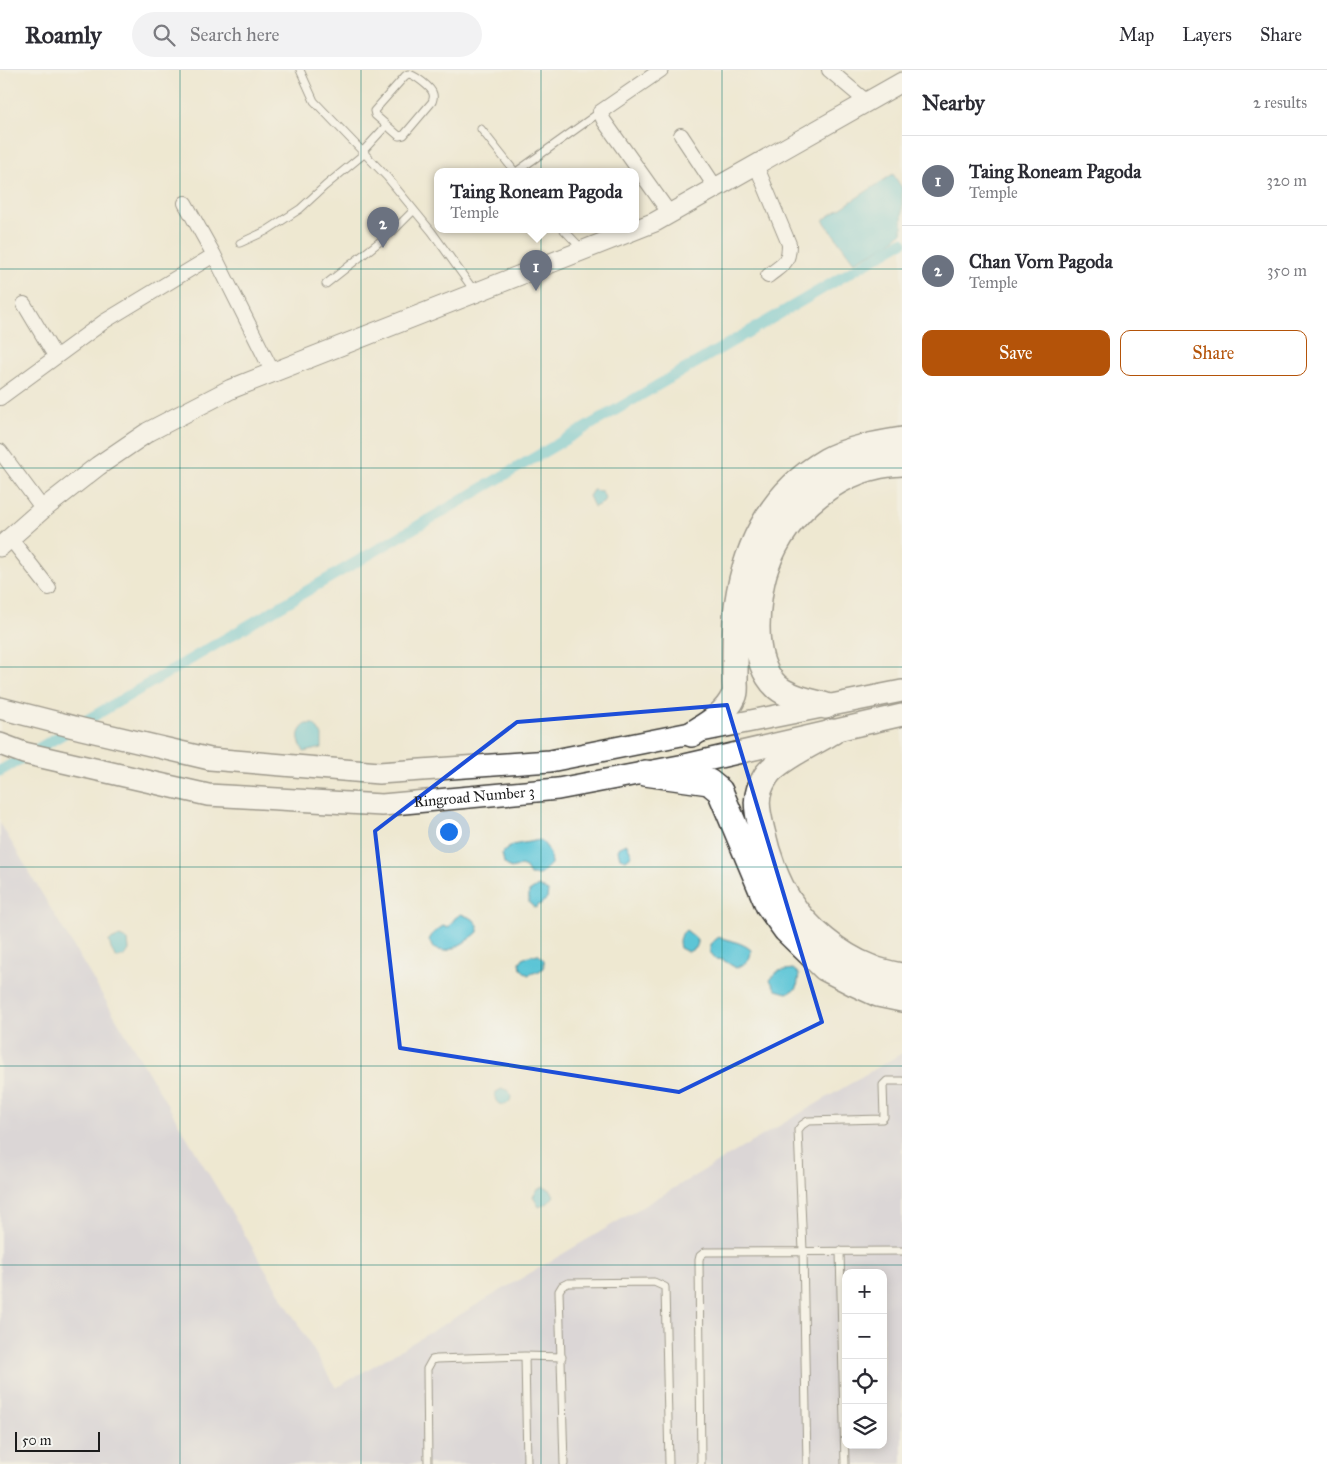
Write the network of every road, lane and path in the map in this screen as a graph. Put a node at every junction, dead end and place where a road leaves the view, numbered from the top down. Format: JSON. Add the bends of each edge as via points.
{"nodes":[{"id":1,"x":300,"y":70,"type":"edge"},
{"id":2,"x":661,"y":70,"type":"edge"},
{"id":3,"x":829,"y":70,"type":"edge"},
{"id":4,"x":902,"y":82,"type":"edge"},
{"id":5,"x":867,"y":102,"type":"junction"},
{"id":6,"x":600,"y":112,"type":"junction"},
{"id":7,"x":386,"y":126,"type":"junction"},
{"id":8,"x":481,"y":129,"type":"dead end"},
{"id":9,"x":681,"y":135,"type":"dead end"},
{"id":10,"x":364,"y":152,"type":"junction"},
{"id":11,"x":756,"y":165,"type":"junction"},
{"id":12,"x":513,"y":168,"type":"edge"},
{"id":13,"x":522,"y":168,"type":"edge"},
{"id":14,"x":637,"y":168,"type":"edge"},
{"id":15,"x":639,"y":170,"type":"edge"},
{"id":16,"x":716,"y":188,"type":"junction"},
{"id":17,"x":185,"y":203,"type":"dead end"},
{"id":18,"x":414,"y":210,"type":"junction"},
{"id":19,"x":670,"y":214,"type":"junction"},
{"id":20,"x":434,"y":229,"type":"edge"},
{"id":21,"x":639,"y":229,"type":"edge"},
{"id":22,"x":437,"y":233,"type":"edge"},
{"id":23,"x":567,"y":233,"type":"edge"},
{"id":24,"x":628,"y":233,"type":"edge"},
{"id":25,"x":240,"y":243,"type":"dead end"},
{"id":26,"x":584,"y":251,"type":"junction"},
{"id":27,"x":214,"y":256,"type":"junction"},
{"id":28,"x":768,"y":276,"type":"dead end"},
{"id":29,"x":326,"y":284,"type":"dead end"},
{"id":30,"x":476,"y":293,"type":"junction"},
{"id":31,"x":24,"y":304,"type":"dead end"},
{"id":32,"x":55,"y":356,"type":"junction"},
{"id":33,"x":273,"y":373,"type":"junction"},
{"id":34,"x":0,"y":398,"type":"edge"},
{"id":35,"x":902,"y":440,"type":"edge"},
{"id":36,"x":0,"y":451,"type":"edge"},
{"id":37,"x":902,"y":463,"type":"edge"},
{"id":38,"x":43,"y":509,"type":"junction"},
{"id":39,"x":5,"y":542,"type":"edge"},
{"id":40,"x":49,"y":588,"type":"dead end"},
{"id":41,"x":902,"y":691,"type":"edge"},
{"id":42,"x":826,"y":706,"type":"junction"},
{"id":43,"x":0,"y":708,"type":"edge"},
{"id":44,"x":902,"y":715,"type":"edge"},
{"id":45,"x":832,"y":732,"type":"junction"},
{"id":46,"x":692,"y":734,"type":"junction"},
{"id":47,"x":0,"y":744,"type":"edge"},
{"id":48,"x":645,"y":773,"type":"junction"},
{"id":49,"x":902,"y":976,"type":"edge"},
{"id":50,"x":902,"y":999,"type":"edge"},
{"id":51,"x":902,"y":1081,"type":"edge"},
{"id":52,"x":803,"y":1251,"type":"junction"},
{"id":53,"x":840,"y":1251,"type":"junction"},
{"id":54,"x":902,"y":1251,"type":"edge"},
{"id":55,"x":525,"y":1356,"type":"junction"},
{"id":56,"x":562,"y":1357,"type":"junction"},
{"id":57,"x":428,"y":1464,"type":"edge"},
{"id":58,"x":527,"y":1464,"type":"edge"},
{"id":59,"x":564,"y":1464,"type":"edge"},
{"id":60,"x":669,"y":1464,"type":"edge"},
{"id":61,"x":701,"y":1464,"type":"edge"},
{"id":62,"x":807,"y":1464,"type":"edge"},
{"id":63,"x":845,"y":1464,"type":"edge"}],
"edges":[{"from":1,"to":10,"type":"lane","via":[[314,101]]},
{"from":2,"to":6,"type":"street"},
{"from":3,"to":5,"type":"street"},
{"from":4,"to":5,"type":"main road"},
{"from":5,"to":11,"type":"main road"},
{"from":6,"to":13,"type":"lane"},
{"from":6,"to":14,"type":"street"},
{"from":7,"to":7,"type":"lane","via":[[402,136],[432,102],[432,91],[413,74],[405,76],[375,108],[375,115]]},
{"from":7,"to":10,"type":"lane"},
{"from":8,"to":12,"type":"lane"},
{"from":9,"to":16,"type":"street"},
{"from":10,"to":18,"type":"lane"},
{"from":10,"to":25,"type":"lane","via":[[300,209]]},
{"from":11,"to":16,"type":"main road"},
{"from":11,"to":28,"type":"street","via":[[789,244],[789,256],[784,264]]},
{"from":15,"to":19,"type":"street"},
{"from":16,"to":19,"type":"main road"},
{"from":17,"to":27,"type":"street"},
{"from":18,"to":20,"type":"lane"},
{"from":18,"to":29,"type":"lane","via":[[392,232]]},
{"from":19,"to":21,"type":"main road"},
{"from":22,"to":30,"type":"lane"},
{"from":23,"to":26,"type":"lane"},
{"from":24,"to":26,"type":"main road"},
{"from":26,"to":30,"type":"main road"},
{"from":27,"to":32,"type":"street","via":[[105,321]]},
{"from":27,"to":33,"type":"street"},
{"from":30,"to":33,"type":"main road"},
{"from":31,"to":32,"type":"street"},
{"from":32,"to":34,"type":"street"},
{"from":33,"to":38,"type":"main road","via":[[231,389],[148,432]]},
{"from":35,"to":46,"type":"highway","via":[[867,446],[826,461],[787,490],[760,527],[745,568],[736,616],[735,694],[726,709]]},
{"from":36,"to":38,"type":"street"},
{"from":37,"to":42,"type":"highway","via":[[856,472],[825,489],[792,522],[775,545],[765,569],[757,627],[760,656],[766,671],[776,686],[789,695]]},
{"from":38,"to":39,"type":"main road"},
{"from":39,"to":40,"type":"street"},
{"from":41,"to":42,"type":"main road","name":"Ringroad Number 3"},
{"from":42,"to":46,"type":"main road","name":"Ringroad Number 3"},
{"from":43,"to":46,"type":"main road","name":"Ringroad Number 3","via":[[210,759],[379,773],[550,761]]},
{"from":44,"to":45,"type":"main road","name":"Ringroad Number 3"},
{"from":45,"to":48,"type":"main road","name":"Ringroad Number 3"},
{"from":45,"to":49,"type":"highway","via":[[775,766],[766,776],[756,804],[764,840],[790,902],[812,929],[839,951],[869,968]]},
{"from":47,"to":48,"type":"main road","name":"Ringroad Number 3","via":[[33,756],[208,795],[382,805],[558,789]]},
{"from":48,"to":50,"type":"highway","via":[[709,782],[720,791],[768,904],[786,930],[825,968],[870,990]]},
{"from":51,"to":52,"type":"lane","via":[[887,1081],[883,1085],[882,1120],[808,1122],[798,1130]]},
{"from":52,"to":53,"type":"lane"},
{"from":52,"to":61,"type":"lane","via":[[705,1252],[700,1256]]},
{"from":52,"to":62,"type":"lane"},
{"from":53,"to":54,"type":"lane"},
{"from":53,"to":63,"type":"lane"},
{"from":55,"to":56,"type":"lane"},
{"from":55,"to":57,"type":"lane","via":[[432,1360],[427,1369]]},
{"from":55,"to":58,"type":"lane"},
{"from":56,"to":59,"type":"lane"},
{"from":56,"to":60,"type":"lane","via":[[559,1290],[562,1286],[568,1283],[654,1282],[665,1287]]}]}
